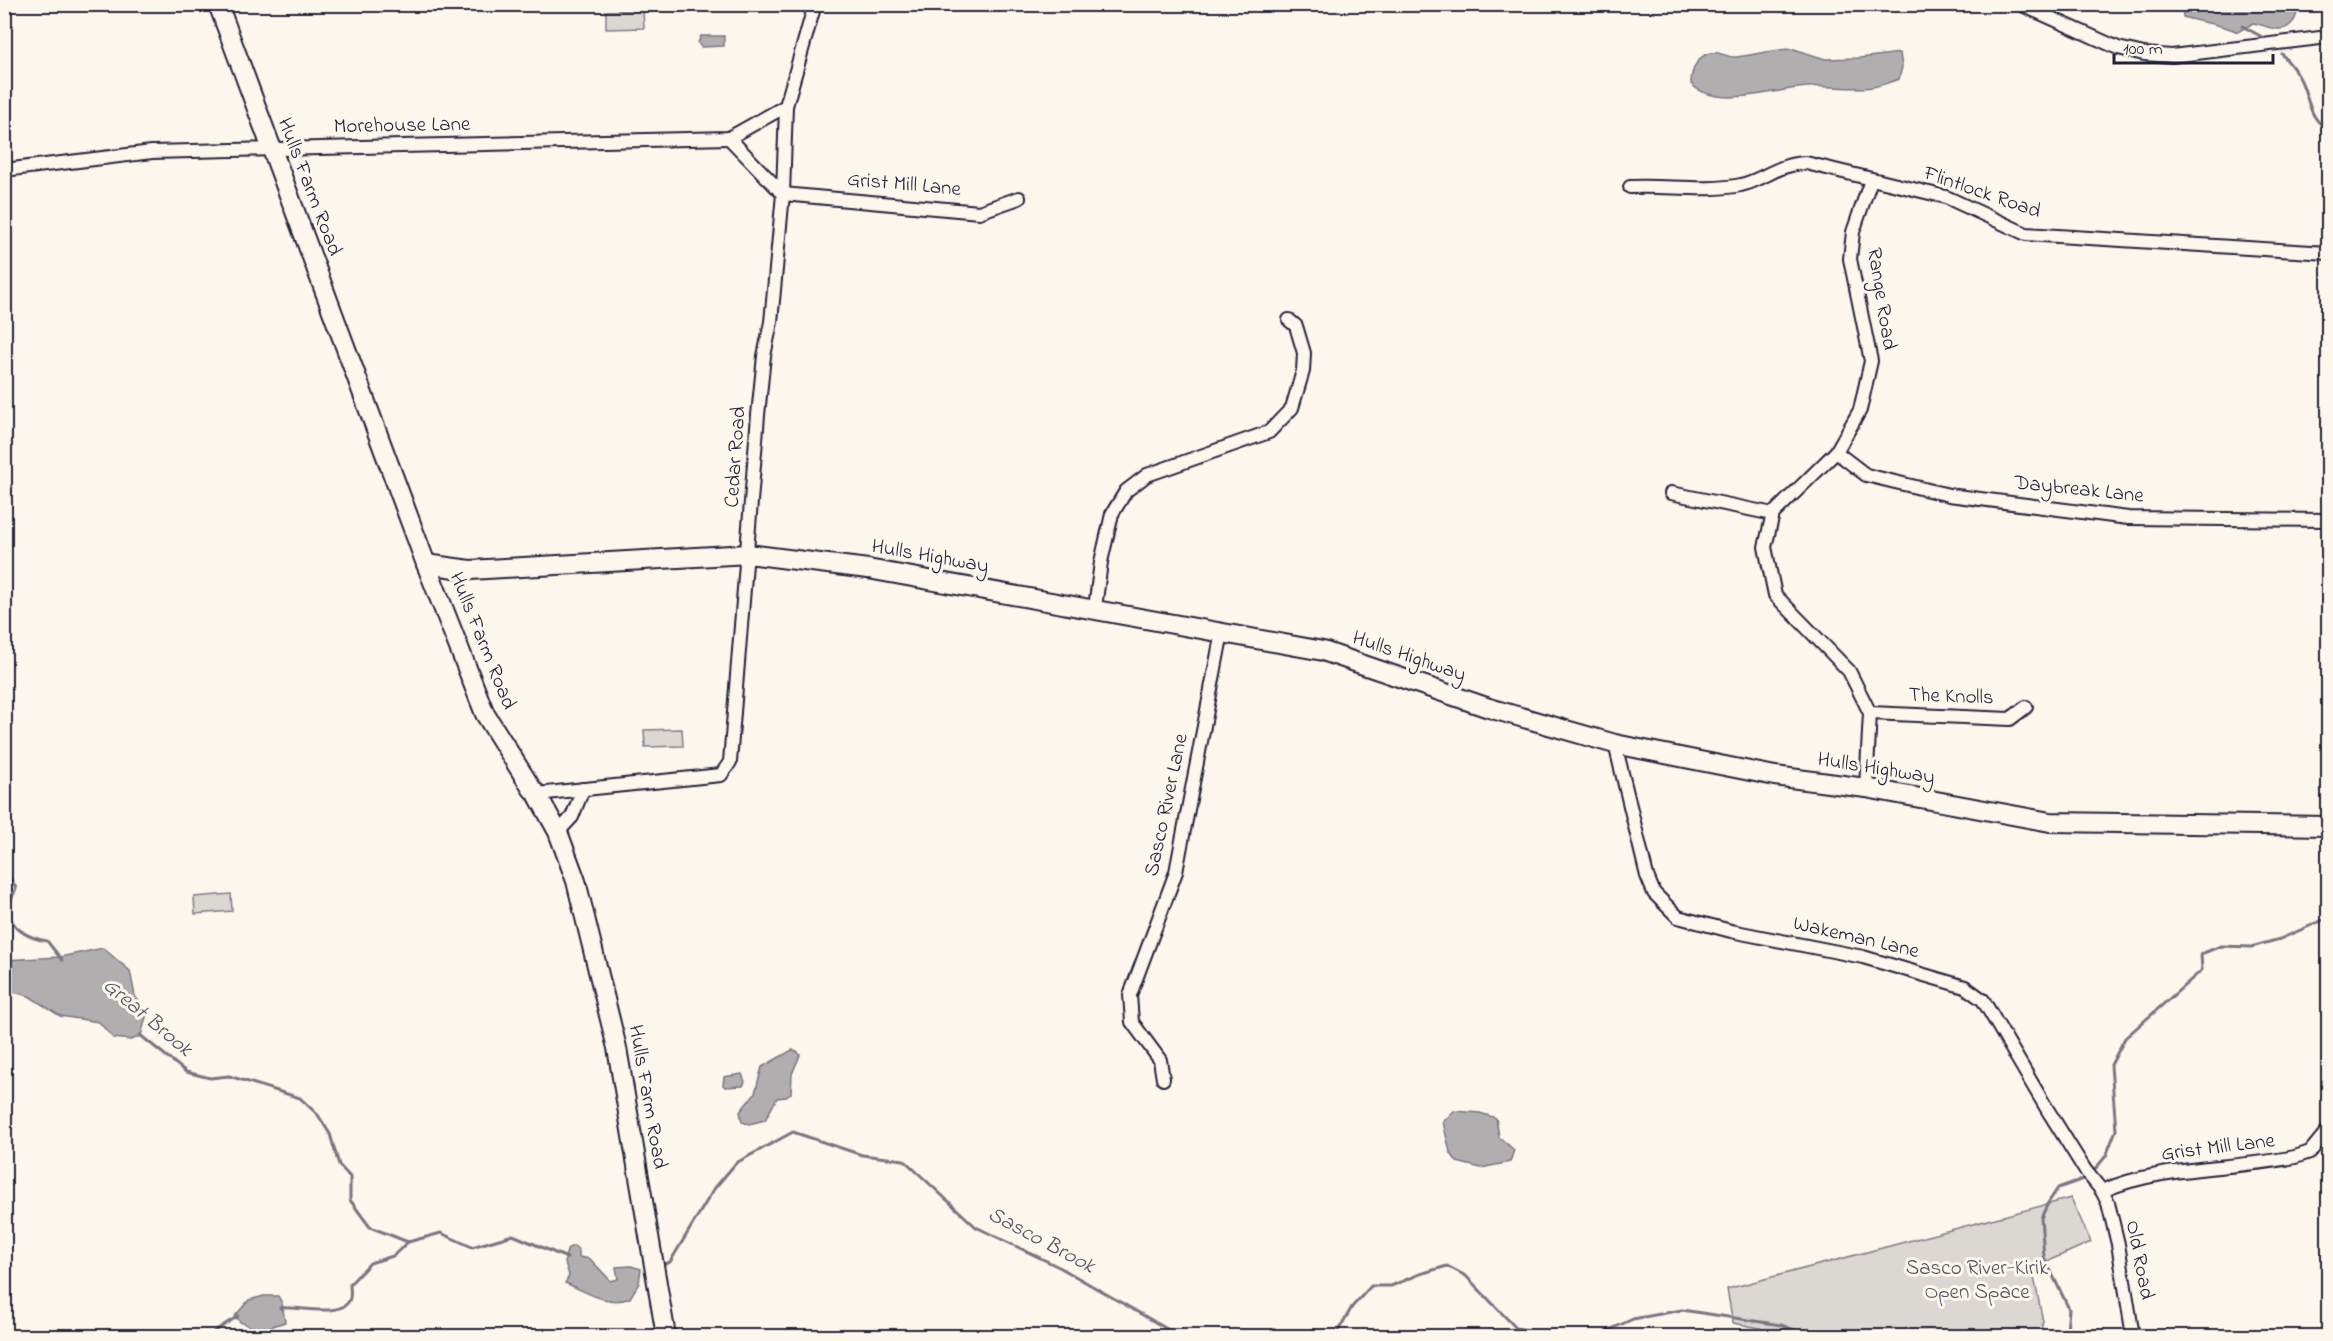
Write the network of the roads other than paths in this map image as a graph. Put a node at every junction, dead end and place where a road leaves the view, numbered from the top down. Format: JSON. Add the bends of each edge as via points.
{"nodes":[{"id":1,"x":218,"y":4,"type":"edge"},
{"id":2,"x":814,"y":4,"type":"edge"},
{"id":3,"x":2020,"y":4,"type":"edge"},
{"id":4,"x":2328,"y":37,"type":"edge"},
{"id":5,"x":786,"y":106,"type":"junction"},
{"id":6,"x":729,"y":138,"type":"junction"},
{"id":7,"x":270,"y":148,"type":"junction"},
{"id":8,"x":4,"y":170,"type":"edge"},
{"id":9,"x":1871,"y":180,"type":"junction"},
{"id":10,"x":1630,"y":187,"type":"dead end"},
{"id":11,"x":783,"y":194,"type":"junction"},
{"id":12,"x":1019,"y":198,"type":"dead end"},
{"id":13,"x":2328,"y":253,"type":"edge"},
{"id":14,"x":1289,"y":320,"type":"dead end"},
{"id":15,"x":1836,"y":452,"type":"junction"},
{"id":16,"x":1671,"y":493,"type":"dead end"},
{"id":17,"x":1773,"y":514,"type":"junction"},
{"id":18,"x":2328,"y":520,"type":"edge"},
{"id":19,"x":748,"y":554,"type":"junction"},
{"id":20,"x":426,"y":564,"type":"junction"},
{"id":21,"x":470,"y":570,"type":"junction"},
{"id":22,"x":435,"y":584,"type":"junction"},
{"id":23,"x":1095,"y":608,"type":"junction"},
{"id":24,"x":1222,"y":632,"type":"junction"},
{"id":25,"x":2026,"y":707,"type":"dead end"},
{"id":26,"x":1870,"y":713,"type":"junction"},
{"id":27,"x":1615,"y":744,"type":"junction"},
{"id":28,"x":1866,"y":788,"type":"junction"},
{"id":29,"x":583,"y":789,"type":"junction"},
{"id":30,"x":537,"y":794,"type":"junction"},
{"id":31,"x":2328,"y":826,"type":"edge"},
{"id":32,"x":558,"y":832,"type":"junction"},
{"id":33,"x":1163,"y":1079,"type":"dead end"},
{"id":34,"x":2328,"y":1130,"type":"edge"},
{"id":35,"x":2102,"y":1191,"type":"junction"},
{"id":36,"x":666,"y":1336,"type":"edge"},
{"id":37,"x":2133,"y":1336,"type":"edge"}],
"edges":[{"from":1,"to":7,"type":"street","name":"Hulls Farm Road"},
{"from":2,"to":5,"type":"street","name":"Cedar Road"},
{"from":3,"to":4,"type":"street","via":[[2118,48],[2144,54],[2172,56]]},
{"from":5,"to":6,"type":"street","name":"Morehouse Lane"},
{"from":5,"to":11,"type":"street","name":"Cedar Road"},
{"from":6,"to":7,"type":"street","name":"Morehouse Lane"},
{"from":6,"to":11,"type":"street"},
{"from":7,"to":8,"type":"street","name":"Morehouse Lane","via":[[152,152]]},
{"from":7,"to":20,"type":"street","name":"Hulls Farm Road"},
{"from":9,"to":10,"type":"street","name":"Flintlock Road","via":[[1806,162],[1789,163],[1744,184],[1727,187]]},
{"from":9,"to":13,"type":"street","name":"Flintlock Road","via":[[1946,197],[2026,234]]},
{"from":9,"to":15,"type":"street","name":"Range Road","via":[[1853,232],[1850,259],[1871,361],[1860,410]]},
{"from":11,"to":12,"type":"street","name":"Grist Mill Lane","via":[[979,212]]},
{"from":11,"to":19,"type":"street","name":"Cedar Road","via":[[758,415]]},
{"from":14,"to":23,"type":"street","via":[[1296,326],[1304,353],[1292,408],[1269,432],[1147,475],[1126,491],[1112,513]]},
{"from":15,"to":17,"type":"street","name":"Range Road"},
{"from":15,"to":18,"type":"street","name":"Daybreak Lane","via":[[1866,475],[1949,495],[2128,518]]},
{"from":16,"to":17,"type":"street"},
{"from":17,"to":26,"type":"street","via":[[1765,547],[1775,595],[1849,671]]},
{"from":19,"to":21,"type":"street","name":"Hulls Highway"},
{"from":19,"to":23,"type":"street","name":"Hulls Highway","via":[[868,569]]},
{"from":19,"to":29,"type":"street","name":"Cedar Road","via":[[730,762],[721,775]]},
{"from":20,"to":21,"type":"street","name":"Hulls Highway"},
{"from":20,"to":22,"type":"street","name":"Hulls Farm Road"},
{"from":21,"to":22,"type":"street","name":"Hulls Highway"},
{"from":22,"to":30,"type":"street","name":"Hulls Farm Road","via":[[485,714]]},
{"from":23,"to":24,"type":"street","name":"Hulls Highway"},
{"from":24,"to":27,"type":"street","name":"Hulls Highway","via":[[1323,651],[1489,708]]},
{"from":24,"to":33,"type":"street","name":"Sasco River Lane","via":[[1176,872],[1130,995],[1132,1022],[1160,1060]]},
{"from":25,"to":26,"type":"street","name":"The Knolls","via":[[2010,719]]},
{"from":26,"to":28,"type":"street"},
{"from":27,"to":28,"type":"street","name":"Hulls Highway","via":[[1775,776]]},
{"from":27,"to":35,"type":"street","name":"Wakeman Lane","via":[[1647,876],[1654,893],[1678,916],[1731,931],[1863,957],[1965,987],[1983,1000],[2085,1170]]},
{"from":28,"to":31,"type":"street","name":"Hulls Highway","via":[[2050,822]]},
{"from":29,"to":30,"type":"street","name":"Cedar Road"},
{"from":29,"to":32,"type":"street","via":[[572,816]]},
{"from":30,"to":32,"type":"street","name":"Hulls Farm Road"},
{"from":32,"to":36,"type":"street","name":"Hulls Farm Road","via":[[576,880],[617,1048]]},
{"from":34,"to":35,"type":"street","name":"Grist Mill Lane","via":[[2310,1152],[2295,1157],[2155,1176]]},
{"from":35,"to":37,"type":"street","name":"Old Road","via":[[2118,1244]]}]}
